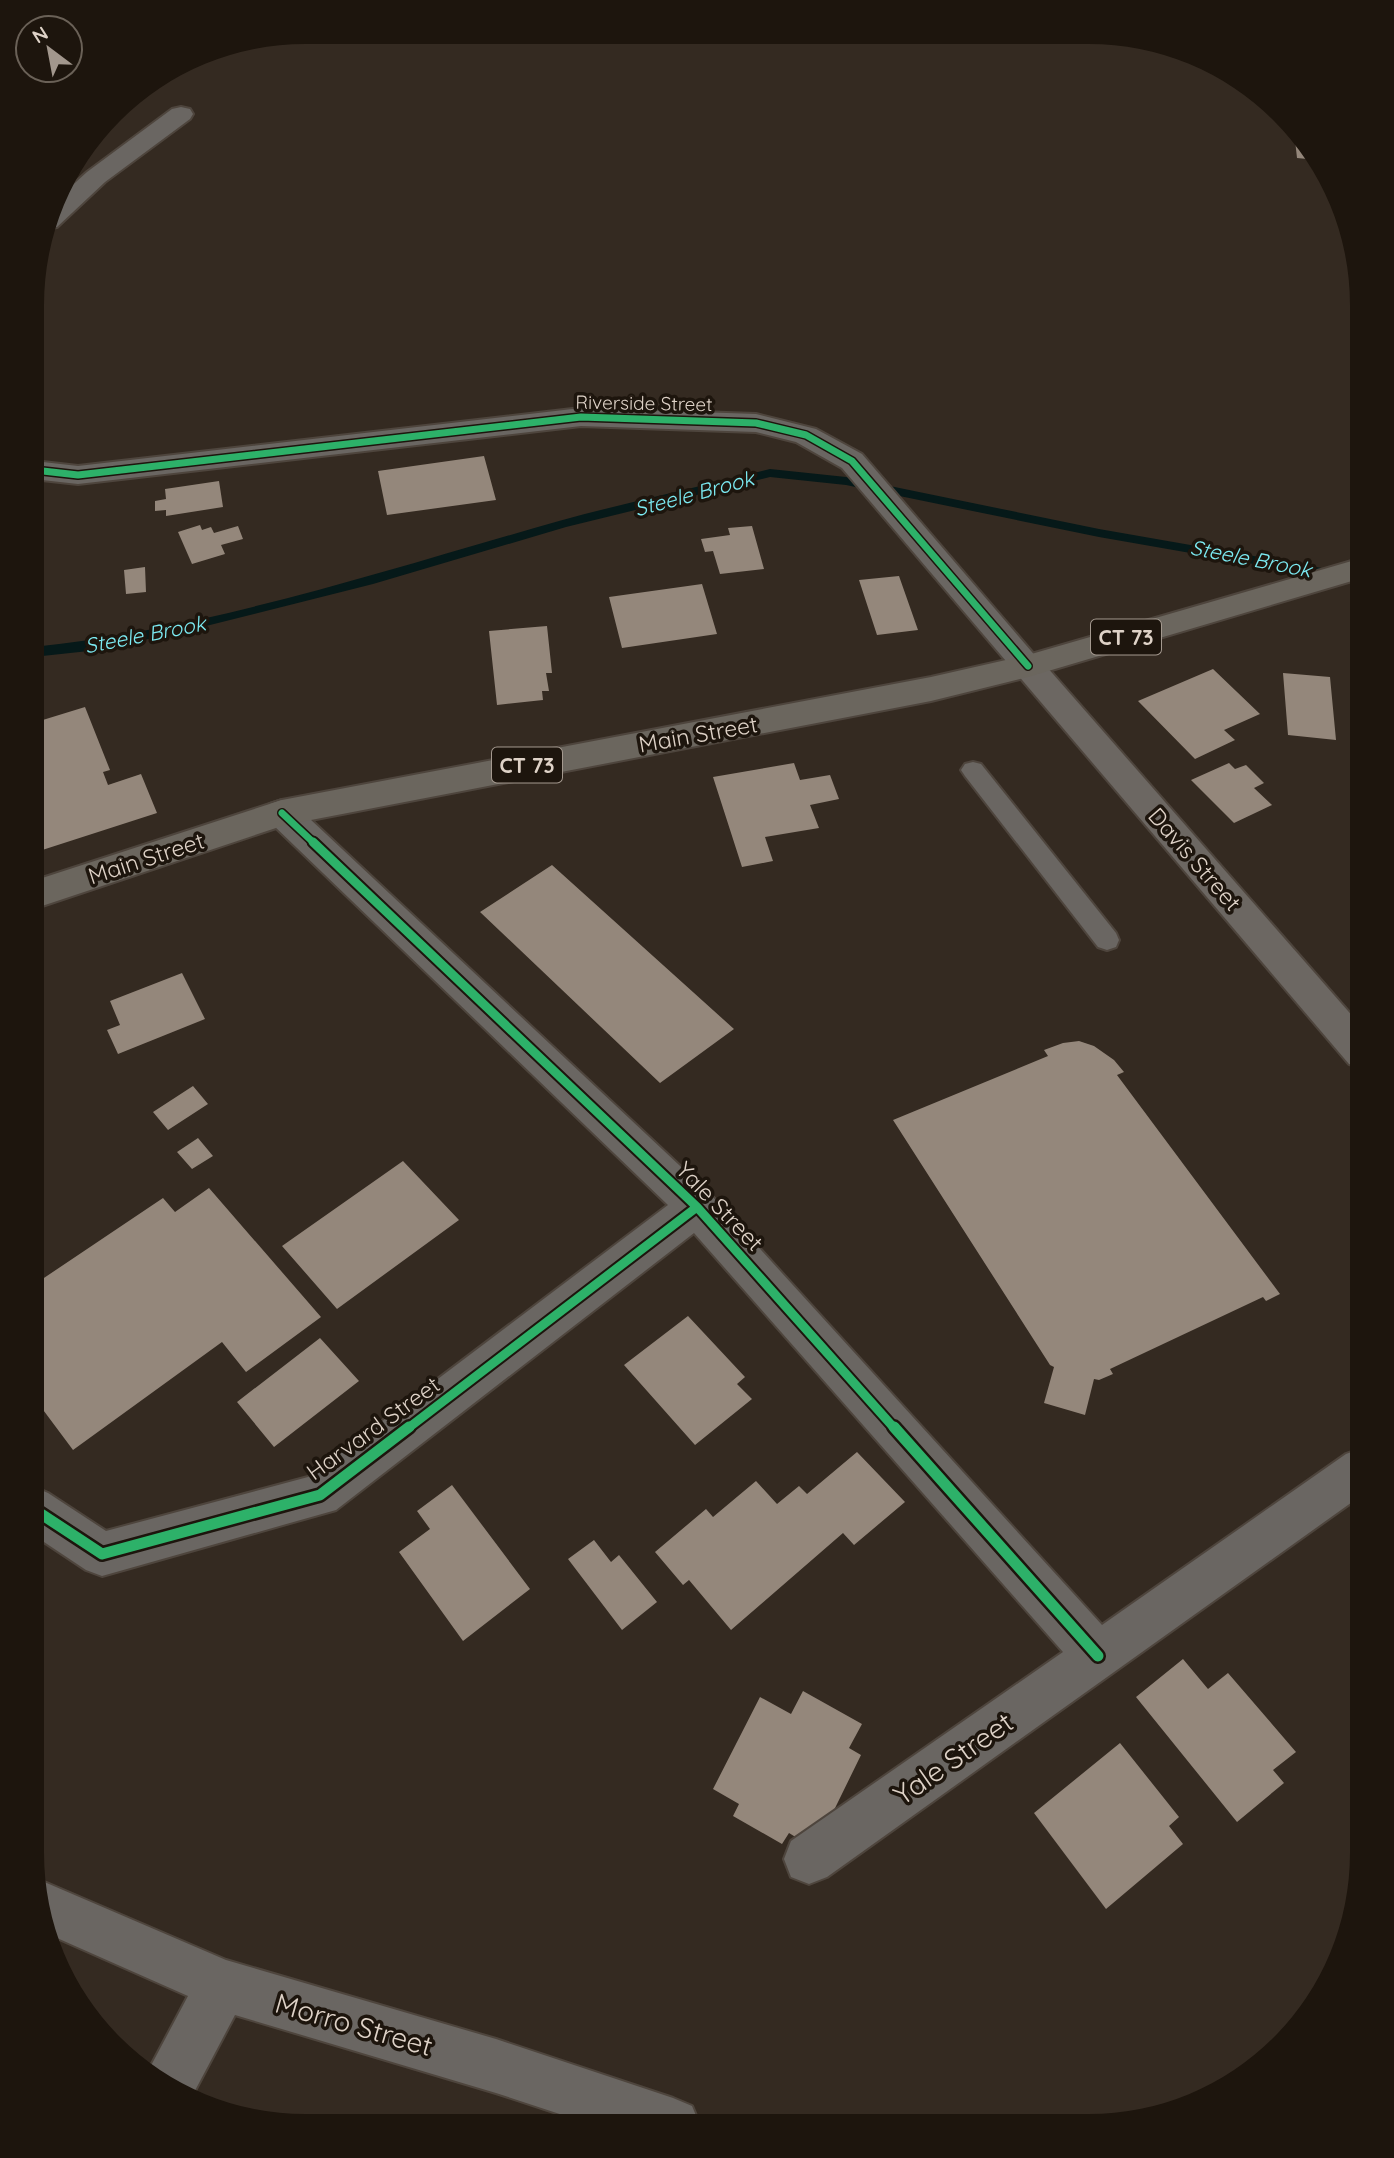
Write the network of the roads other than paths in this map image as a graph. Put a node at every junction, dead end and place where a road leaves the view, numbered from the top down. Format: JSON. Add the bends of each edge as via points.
{"nodes":[{"id":1,"x":181,"y":114,"type":"dead end"},
{"id":2,"x":63,"y":208,"type":"edge"},
{"id":3,"x":44,"y":471,"type":"edge"},
{"id":4,"x":1350,"y":572,"type":"edge"},
{"id":5,"x":1028,"y":666,"type":"junction"},
{"id":6,"x":973,"y":770,"type":"dead end"},
{"id":7,"x":282,"y":813,"type":"junction"},
{"id":8,"x":44,"y":891,"type":"edge"},
{"id":9,"x":1107,"y":940,"type":"dead end"},
{"id":10,"x":1350,"y":1039,"type":"edge"},
{"id":11,"x":697,"y":1207,"type":"junction"},
{"id":12,"x":1350,"y":1478,"type":"edge"},
{"id":13,"x":44,"y":1516,"type":"edge"},
{"id":14,"x":1098,"y":1657,"type":"junction"},
{"id":15,"x":808,"y":1859,"type":"dead end"},
{"id":16,"x":50,"y":1910,"type":"edge"},
{"id":17,"x":223,"y":1985,"type":"junction"},
{"id":18,"x":173,"y":2078,"type":"edge"},
{"id":19,"x":640,"y":2114,"type":"edge"}],
"edges":[{"from":1,"to":2,"type":"street","via":[[96,177]]},
{"from":3,"to":5,"type":"street","name":"Riverside Street","via":[[78,475],[581,417],[757,423],[806,435],[852,461]]},
{"from":4,"to":5,"type":"main road","name":"Main Street","number":"CT 73"},
{"from":5,"to":7,"type":"main road","name":"Main Street","number":"CT 73","via":[[848,706]]},
{"from":5,"to":10,"type":"main road","name":"Davis Street"},
{"from":6,"to":9,"type":"lane"},
{"from":7,"to":8,"type":"main road","name":"Main Street","number":"CT 73"},
{"from":7,"to":11,"type":"street","name":"Yale Street"},
{"from":11,"to":13,"type":"street","name":"Harvard Street","via":[[320,1495],[102,1554]]},
{"from":11,"to":14,"type":"street","name":"Yale Street"},
{"from":12,"to":14,"type":"street","name":"Yale Street"},
{"from":14,"to":15,"type":"street","name":"Yale Street"},
{"from":16,"to":17,"type":"street","name":"Morro Street"},
{"from":17,"to":18,"type":"street"},
{"from":17,"to":19,"type":"street","name":"Morro Street"}]}
